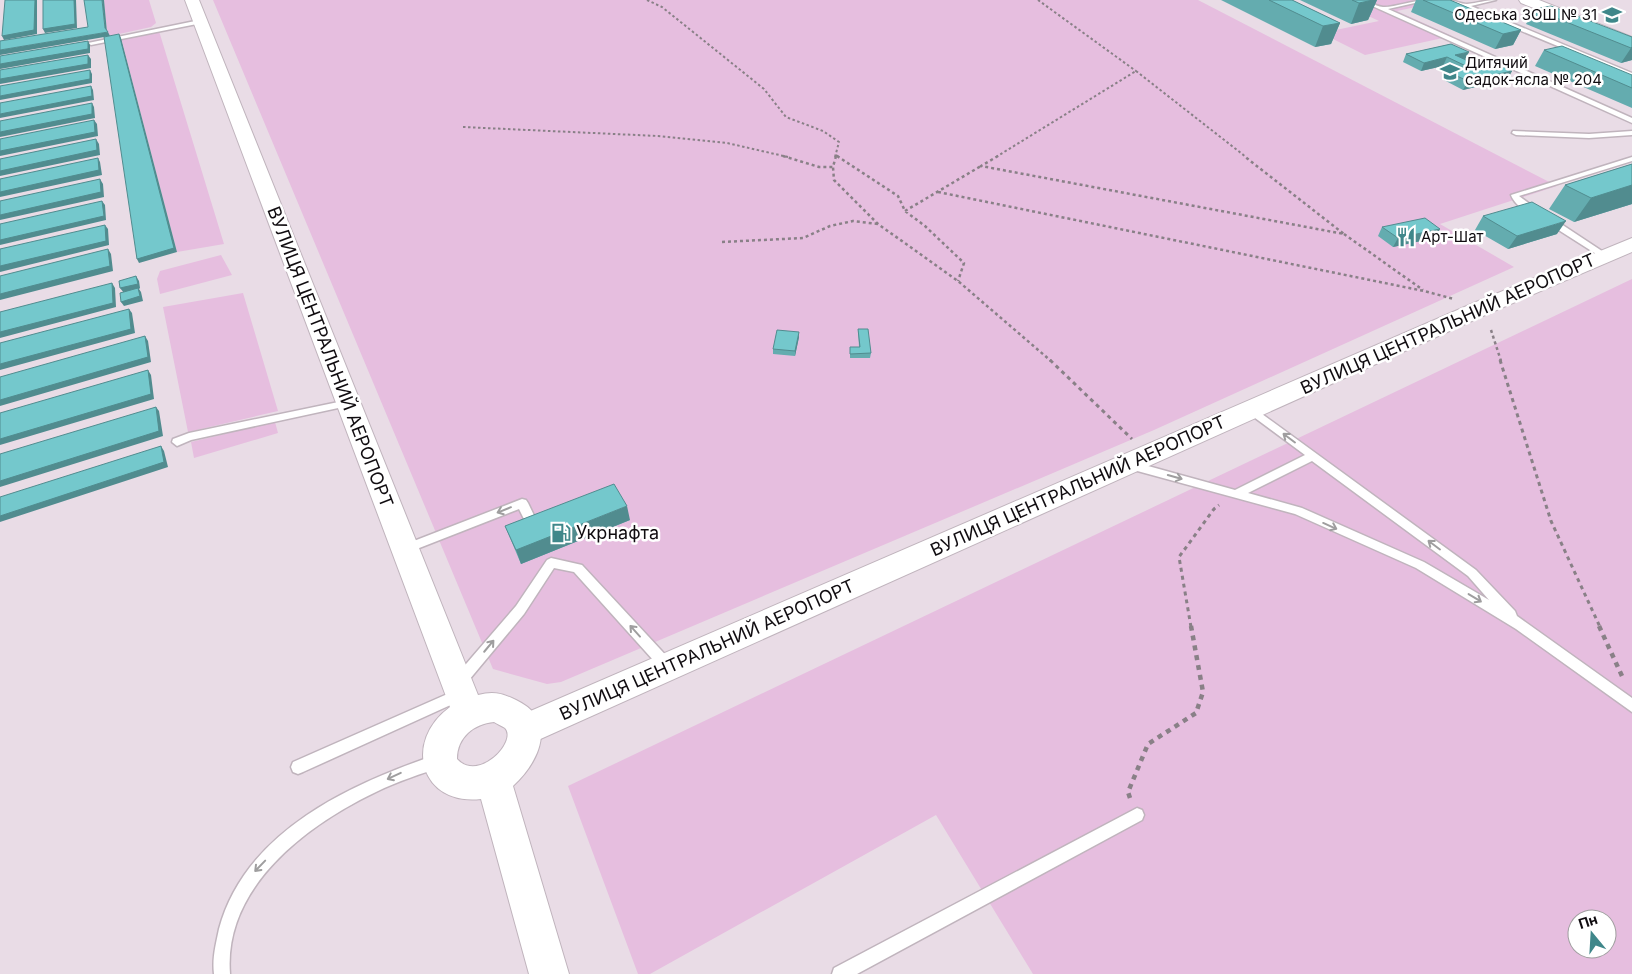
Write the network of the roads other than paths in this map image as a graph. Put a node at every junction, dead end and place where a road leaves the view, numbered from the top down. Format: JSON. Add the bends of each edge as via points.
{"nodes":[{"id":1,"x":192,"y":0,"type":"edge"},
{"id":2,"x":1362,"y":0,"type":"edge"},
{"id":3,"x":1425,"y":0,"type":"edge"},
{"id":4,"x":1450,"y":0,"type":"edge"},
{"id":5,"x":1493,"y":0,"type":"edge"},
{"id":6,"x":1526,"y":0,"type":"edge"},
{"id":7,"x":1465,"y":6,"type":"junction"},
{"id":8,"x":1382,"y":9,"type":"junction"},
{"id":9,"x":200,"y":22,"type":"junction"},
{"id":10,"x":1632,"y":42,"type":"edge"},
{"id":11,"x":90,"y":43,"type":"edge"},
{"id":12,"x":1628,"y":71,"type":"edge"},
{"id":13,"x":1632,"y":75,"type":"edge"},
{"id":14,"x":1632,"y":121,"type":"edge"},
{"id":15,"x":1516,"y":133,"type":"dead end"},
{"id":16,"x":1632,"y":134,"type":"edge"},
{"id":17,"x":1632,"y":159,"type":"edge"},
{"id":18,"x":1632,"y":244,"type":"edge"},
{"id":19,"x":1604,"y":255,"type":"junction"},
{"id":20,"x":348,"y":403,"type":"junction"},
{"id":21,"x":1252,"y":410,"type":"junction"},
{"id":22,"x":177,"y":442,"type":"dead end"},
{"id":23,"x":1313,"y":456,"type":"junction"},
{"id":24,"x":1138,"y":460,"type":"junction"},
{"id":25,"x":1236,"y":494,"type":"junction"},
{"id":26,"x":535,"y":530,"type":"edge"},
{"id":27,"x":405,"y":549,"type":"junction"},
{"id":28,"x":1521,"y":625,"type":"junction"},
{"id":29,"x":668,"y":667,"type":"junction"},
{"id":30,"x":463,"y":697,"type":"junction"},
{"id":31,"x":1632,"y":706,"type":"edge"},
{"id":32,"x":524,"y":730,"type":"junction"},
{"id":33,"x":440,"y":761,"type":"junction"},
{"id":34,"x":298,"y":767,"type":"dead end"},
{"id":35,"x":493,"y":779,"type":"junction"},
{"id":36,"x":1137,"y":815,"type":"road end"},
{"id":37,"x":222,"y":974,"type":"edge"},
{"id":38,"x":549,"y":974,"type":"edge"},
{"id":39,"x":840,"y":974,"type":"edge"}],
"edges":[{"from":1,"to":9,"type":"main road","name":"ВУЛИЦЯ ЦЕНТРАЛЬНИЙ АЕРОПОРТ"},
{"from":2,"to":8,"type":"lane"},
{"from":3,"to":8,"type":"lane"},
{"from":4,"to":7,"type":"lane"},
{"from":5,"to":7,"type":"lane"},
{"from":6,"to":10,"type":"main road"},
{"from":7,"to":12,"type":"lane"},
{"from":8,"to":14,"type":"lane"},
{"from":9,"to":11,"type":"lane"},
{"from":9,"to":20,"type":"main road","name":"ВУЛИЦЯ ЦЕНТРАЛЬНИЙ АЕРОПОРТ"},
{"from":12,"to":13,"type":"lane"},
{"from":15,"to":16,"type":"lane","via":[[1567,136]]},
{"from":17,"to":19,"type":"lane","via":[[1515,195]]},
{"from":18,"to":19,"type":"main road","name":"ВУЛИЦЯ ЦЕНТРАЛЬНИЙ АЕРОПОРТ"},
{"from":19,"to":21,"type":"main road","name":"ВУЛИЦЯ ЦЕНТРАЛЬНИЙ АЕРОПОРТ","via":[[1488,318]]},
{"from":20,"to":22,"type":"lane"},
{"from":20,"to":27,"type":"main road","name":"ВУЛИЦЯ ЦЕНТРАЛЬНИЙ АЕРОПОРТ"},
{"from":23,"to":21,"type":"lane","one_way":true},
{"from":21,"to":24,"type":"main road","name":"ВУЛИЦЯ ЦЕНТРАЛЬНИЙ АЕРОПОРТ"},
{"from":23,"to":25,"type":"lane"},
{"from":28,"to":23,"type":"lane","one_way":true,"via":[[1472,574]]},
{"from":24,"to":25,"type":"lane","one_way":true},
{"from":24,"to":29,"type":"main road","name":"ВУЛИЦЯ ЦЕНТРАЛЬНИЙ АЕРОПОРТ"},
{"from":25,"to":28,"type":"lane","one_way":true,"via":[[1298,511],[1420,565]]},
{"from":26,"to":27,"type":"lane","one_way":true,"via":[[522,503]]},
{"from":27,"to":30,"type":"main road","name":"ВУЛИЦЯ ЦЕНТРАЛЬНИЙ АЕРОПОРТ"},
{"from":28,"to":31,"type":"lane"},
{"from":29,"to":30,"type":"lane","via":[[578,568],[549,558],[520,610]]},
{"from":29,"to":32,"type":"main road","name":"ВУЛИЦЯ ЦЕНТРАЛЬНИЙ АЕРОПОРТ"},
{"from":30,"to":32,"type":"main road","via":[[483,708],[508,710],[517,717]]},
{"from":30,"to":33,"type":"main road","via":[[458,720],[441,743]]},
{"from":30,"to":34,"type":"lane"},
{"from":32,"to":35,"type":"main road","via":[[522,750],[515,762]]},
{"from":33,"to":35,"type":"main road","via":[[450,777],[462,782]]},
{"from":33,"to":37,"type":"lane","one_way":true,"via":[[409,770],[356,794],[303,827],[280,846],[254,872],[238,897],[225,931]]},
{"from":35,"to":38,"type":"main road"},
{"from":36,"to":39,"type":"lane"}]}
